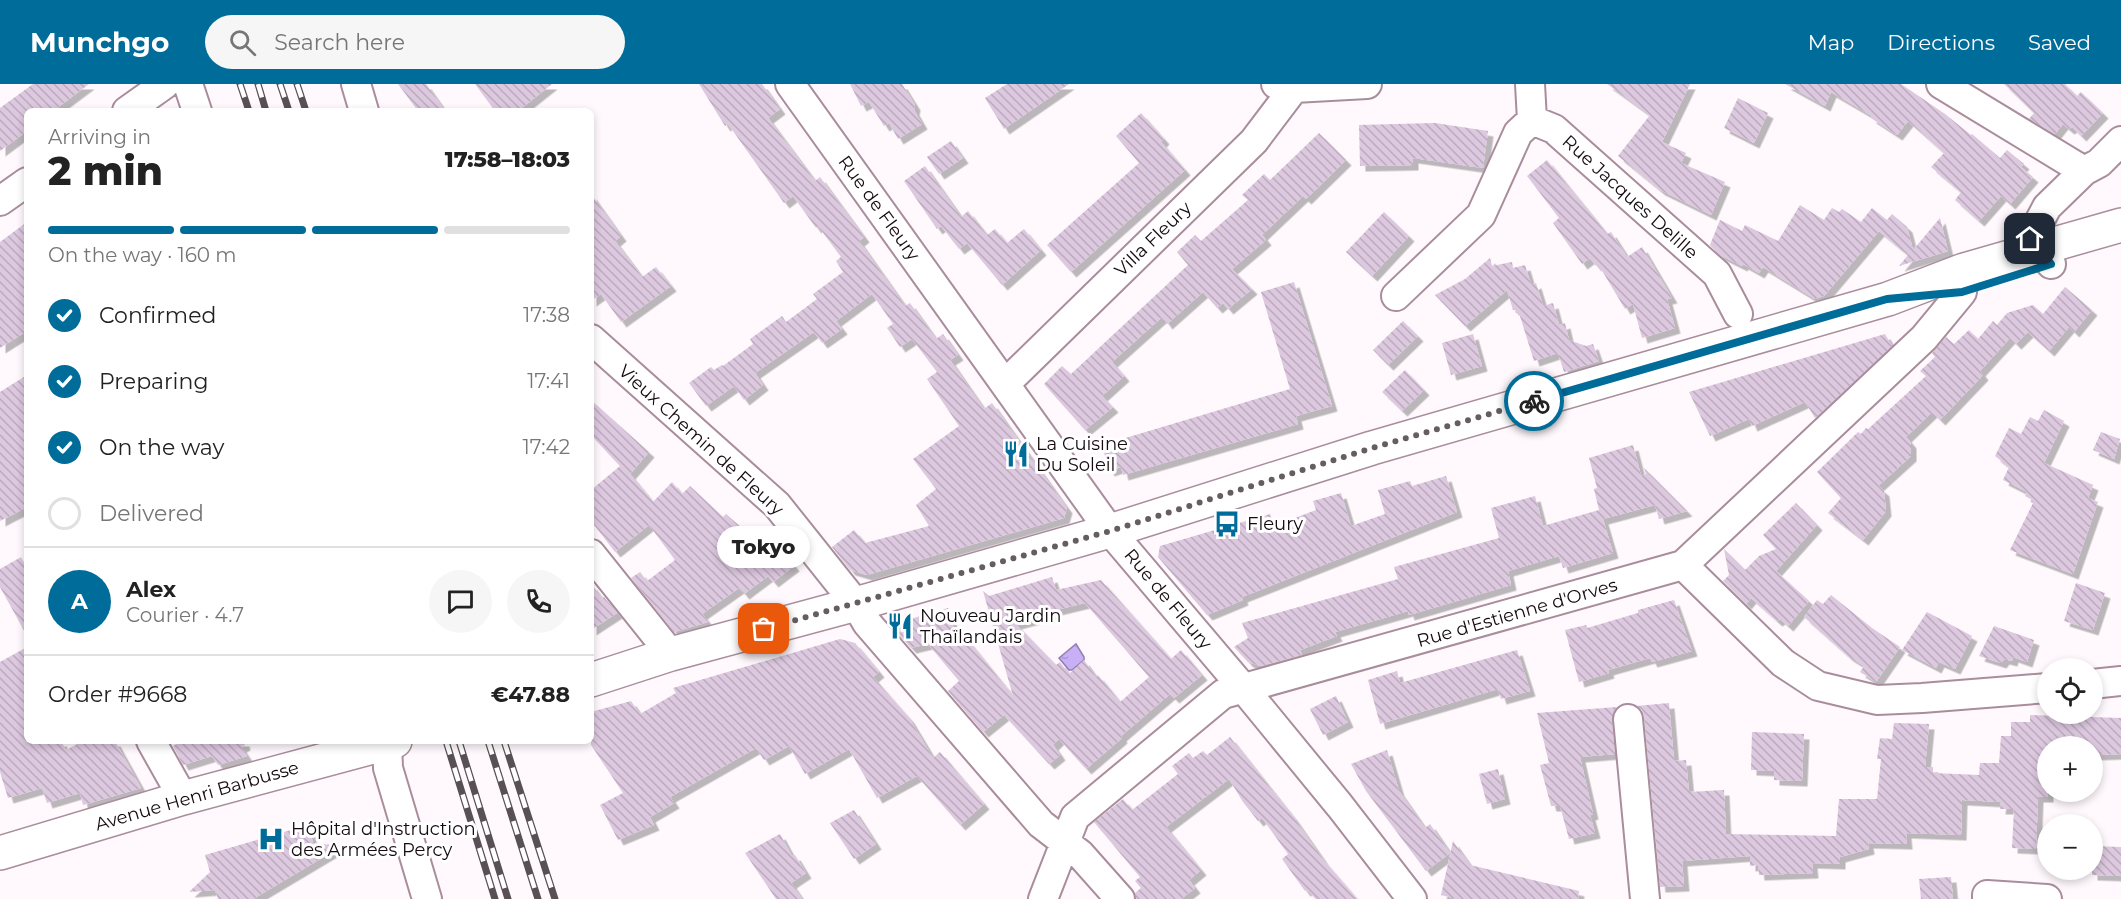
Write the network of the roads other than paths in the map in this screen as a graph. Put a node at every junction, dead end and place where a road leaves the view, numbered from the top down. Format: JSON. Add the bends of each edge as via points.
{"nodes":[{"id":1,"x":165,"y":84,"type":"edge"},
{"id":2,"x":188,"y":84,"type":"edge"},
{"id":3,"x":356,"y":84,"type":"edge"},
{"id":4,"x":790,"y":84,"type":"edge"},
{"id":5,"x":1367,"y":84,"type":"edge"},
{"id":6,"x":1530,"y":84,"type":"edge"},
{"id":7,"x":1941,"y":84,"type":"edge"},
{"id":8,"x":1285,"y":86,"type":"edge"},
{"id":9,"x":131,"y":108,"type":"edge"},
{"id":10,"x":196,"y":108,"type":"edge"},
{"id":11,"x":363,"y":108,"type":"edge"},
{"id":12,"x":1532,"y":120,"type":"junction"},
{"id":13,"x":2121,"y":141,"type":"edge"},
{"id":14,"x":2084,"y":171,"type":"junction"},
{"id":15,"x":24,"y":184,"type":"edge"},
{"id":16,"x":0,"y":201,"type":"edge"},
{"id":17,"x":2121,"y":225,"type":"edge"},
{"id":18,"x":2121,"y":246,"type":"edge"},
{"id":19,"x":2044,"y":256,"type":"junction"},
{"id":20,"x":1963,"y":281,"type":"junction"},
{"id":21,"x":1396,"y":296,"type":"dead end"},
{"id":22,"x":1738,"y":314,"type":"dead end"},
{"id":23,"x":594,"y":342,"type":"edge"},
{"id":24,"x":1005,"y":384,"type":"junction"},
{"id":25,"x":1110,"y":531,"type":"junction"},
{"id":26,"x":594,"y":558,"type":"edge"},
{"id":27,"x":1683,"y":566,"type":"junction"},
{"id":28,"x":856,"y":604,"type":"junction"},
{"id":29,"x":671,"y":654,"type":"junction"},
{"id":30,"x":594,"y":679,"type":"edge"},
{"id":31,"x":2121,"y":681,"type":"edge"},
{"id":32,"x":2103,"y":683,"type":"edge"},
{"id":33,"x":1244,"y":689,"type":"junction"},
{"id":34,"x":2037,"y":689,"type":"edge"},
{"id":35,"x":1628,"y":719,"type":"dead end"},
{"id":36,"x":153,"y":744,"type":"edge"},
{"id":37,"x":383,"y":744,"type":"edge"},
{"id":38,"x":390,"y":744,"type":"edge"},
{"id":39,"x":183,"y":798,"type":"junction"},
{"id":40,"x":1066,"y":843,"type":"junction"},
{"id":41,"x":0,"y":853,"type":"edge"},
{"id":42,"x":427,"y":899,"type":"edge"},
{"id":43,"x":1043,"y":899,"type":"edge"},
{"id":44,"x":1120,"y":899,"type":"edge"},
{"id":45,"x":1412,"y":899,"type":"edge"},
{"id":46,"x":1645,"y":899,"type":"edge"},
{"id":47,"x":1987,"y":899,"type":"edge"},
{"id":48,"x":2047,"y":899,"type":"edge"}],
"edges":[{"from":1,"to":9,"type":"street"},
{"from":2,"to":10,"type":"street"},
{"from":3,"to":11,"type":"street"},
{"from":4,"to":24,"type":"street","name":"Rue de Fleury"},
{"from":5,"to":8,"type":"street"},
{"from":6,"to":12,"type":"street"},
{"from":7,"to":14,"type":"street"},
{"from":8,"to":24,"type":"street","name":"Villa Fleury","via":[[1254,141]]},
{"from":12,"to":21,"type":"street","via":[[1518,133],[1481,215]]},
{"from":12,"to":22,"type":"street","name":"Rue Jacques Delille","via":[[1554,129],[1717,274]]},
{"from":13,"to":14,"type":"street","via":[[2099,163]]},
{"from":14,"to":19,"type":"street","via":[[2046,207],[2030,239]]},
{"from":15,"to":16,"type":"street"},
{"from":17,"to":19,"type":"main road"},
{"from":18,"to":19,"type":"main road"},
{"from":19,"to":20,"type":"main road"},
{"from":20,"to":25,"type":"main road","via":[[1887,299],[1372,448]]},
{"from":20,"to":27,"type":"street","name":"Rue d'Estienne d'Orves","via":[[1924,338]]},
{"from":23,"to":28,"type":"street","name":"Vieux Chemin de Fleury","via":[[777,505]]},
{"from":24,"to":25,"type":"street","name":"Rue de Fleury"},
{"from":25,"to":28,"type":"main road"},
{"from":25,"to":33,"type":"street","name":"Rue de Fleury"},
{"from":26,"to":29,"type":"street"},
{"from":27,"to":33,"type":"street","name":"Rue d'Estienne d'Orves"},
{"from":27,"to":34,"type":"street","via":[[1784,663],[1818,686],[1877,700]]},
{"from":28,"to":29,"type":"main road"},
{"from":28,"to":40,"type":"street","name":"Vieux Chemin de Fleury","via":[[867,623],[1041,824]]},
{"from":29,"to":30,"type":"main road"},
{"from":31,"to":32,"type":"street"},
{"from":33,"to":40,"type":"street","name":"Rue d'Estienne d'Orves","via":[[1223,694],[1075,817]]},
{"from":33,"to":45,"type":"street","name":"Rue de Fleury"},
{"from":35,"to":46,"type":"street"},
{"from":36,"to":39,"type":"street"},
{"from":37,"to":39,"type":"main road","name":"Avenue Henri Barbusse"},
{"from":38,"to":42,"type":"street","via":[[388,768]]},
{"from":39,"to":41,"type":"main road","name":"Avenue Henri Barbusse"},
{"from":40,"to":43,"type":"street","name":"Rue d'Estienne d'Orves"},
{"from":40,"to":44,"type":"street","name":"Vieux Chemin de Fleury"},
{"from":47,"to":48,"type":"street","via":[[1987,895]]}]}
